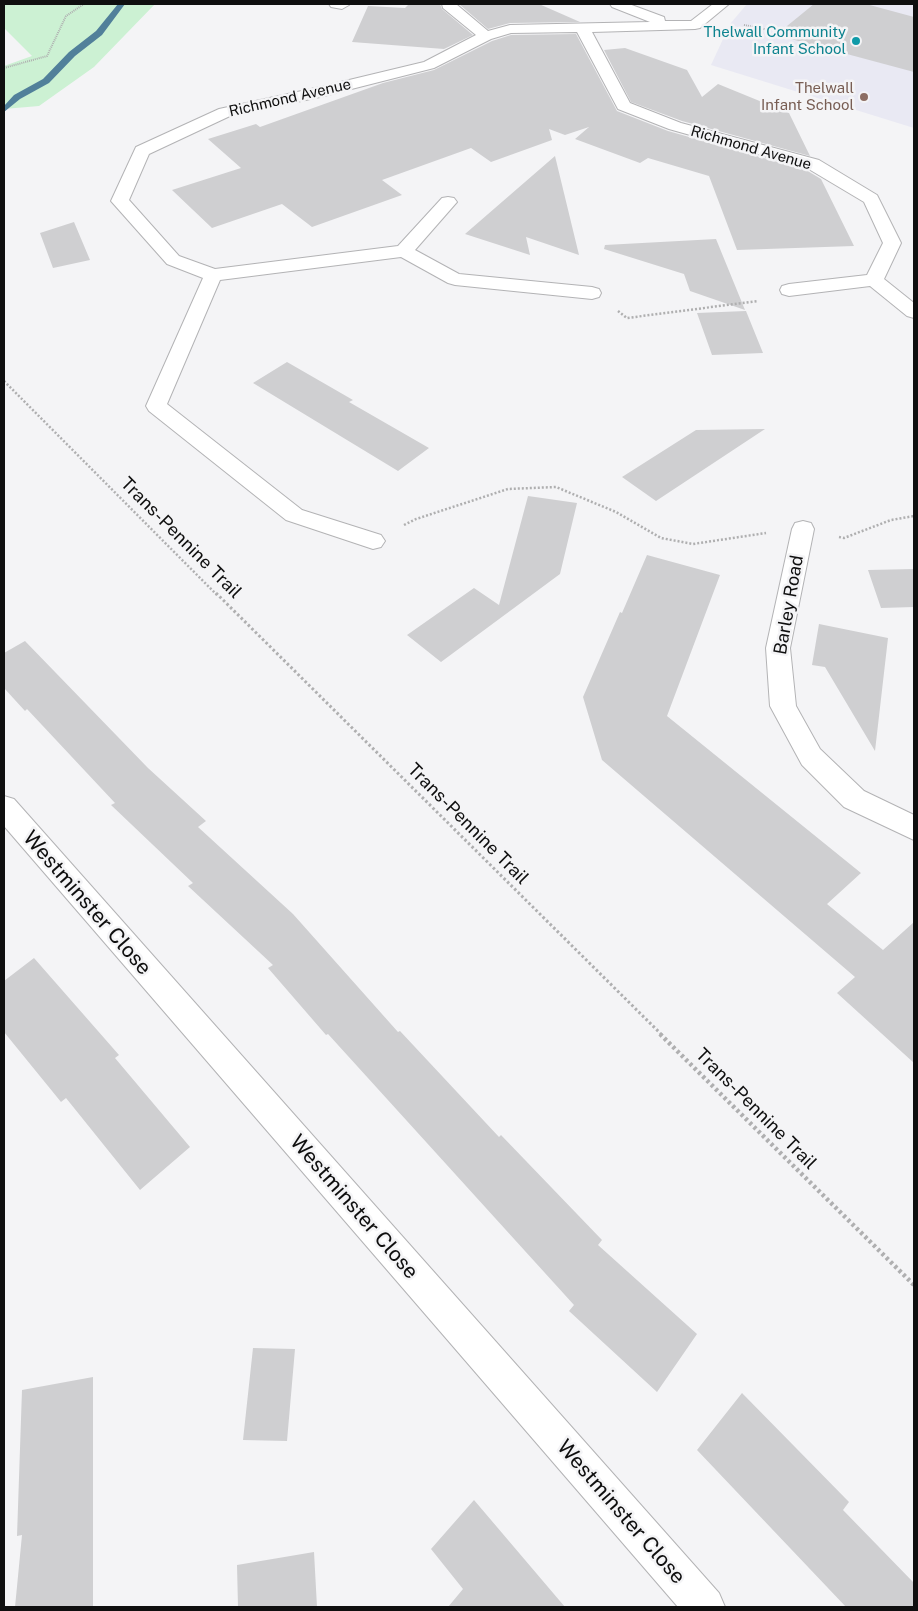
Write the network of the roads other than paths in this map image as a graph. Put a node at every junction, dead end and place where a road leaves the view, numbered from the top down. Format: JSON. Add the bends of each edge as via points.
{"nodes":[{"id":1,"x":449,"y":4,"type":"edge"},
{"id":2,"x":617,"y":4,"type":"edge"},
{"id":3,"x":722,"y":4,"type":"edge"},
{"id":4,"x":674,"y":25,"type":"junction"},
{"id":5,"x":582,"y":29,"type":"junction"},
{"id":6,"x":486,"y":36,"type":"junction"},
{"id":7,"x":448,"y":202,"type":"dead end"},
{"id":8,"x":404,"y":251,"type":"junction"},
{"id":9,"x":213,"y":275,"type":"junction"},
{"id":10,"x":874,"y":280,"type":"junction"},
{"id":11,"x":789,"y":290,"type":"road end"},
{"id":12,"x":592,"y":293,"type":"road end"},
{"id":13,"x":914,"y":312,"type":"edge"},
{"id":14,"x":803,"y":529,"type":"road end"},
{"id":15,"x":373,"y":541,"type":"road end"},
{"id":16,"x":4,"y":807,"type":"edge"},
{"id":17,"x":914,"y":828,"type":"edge"},
{"id":18,"x":705,"y":1607,"type":"edge"}],
"edges":[{"from":1,"to":6,"type":"street"},
{"from":2,"to":4,"type":"street"},
{"from":3,"to":4,"type":"street","name":"Richmond Avenue","via":[[695,25]]},
{"from":4,"to":5,"type":"street","name":"Richmond Avenue"},
{"from":5,"to":6,"type":"street","name":"Richmond Avenue","via":[[510,29]]},
{"from":5,"to":10,"type":"street","name":"Richmond Avenue","via":[[624,106],[675,126],[812,164],[871,199],[892,243]]},
{"from":6,"to":9,"type":"street","name":"Richmond Avenue","via":[[430,65],[225,112],[142,150],[120,201],[173,260]]},
{"from":7,"to":8,"type":"street"},
{"from":8,"to":9,"type":"street","name":"Richmond Avenue"},
{"from":8,"to":12,"type":"street","via":[[455,279]]},
{"from":9,"to":15,"type":"street","via":[[156,406],[294,515]]},
{"from":10,"to":11,"type":"street"},
{"from":10,"to":13,"type":"street"},
{"from":14,"to":17,"type":"street","name":"Barley Road","via":[[778,648],[784,706],[811,757],[854,799]]},
{"from":16,"to":18,"type":"street","name":"Westminster Close"}]}
